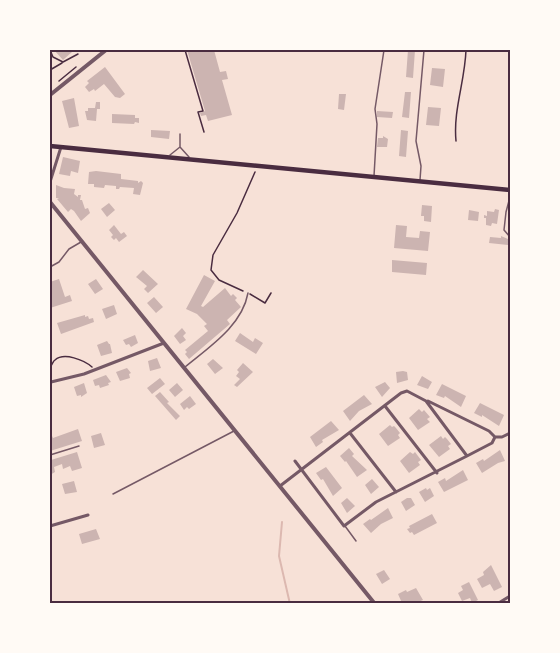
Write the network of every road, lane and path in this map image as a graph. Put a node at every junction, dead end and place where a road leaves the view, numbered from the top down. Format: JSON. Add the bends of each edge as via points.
{"nodes":[{"id":1,"x":50,"y":50,"type":"edge"},
{"id":2,"x":105,"y":50,"type":"edge"},
{"id":3,"x":185,"y":50,"type":"edge"},
{"id":4,"x":384,"y":50,"type":"edge"},
{"id":5,"x":424,"y":50,"type":"edge"},
{"id":6,"x":466,"y":50,"type":"edge"},
{"id":7,"x":78,"y":54,"type":"dead end"},
{"id":8,"x":63,"y":62,"type":"junction"},
{"id":9,"x":50,"y":70,"type":"edge"},
{"id":10,"x":50,"y":95,"type":"edge"},
{"id":11,"x":204,"y":132,"type":"dead end"},
{"id":12,"x":180,"y":134,"type":"dead end"},
{"id":13,"x":456,"y":141,"type":"dead end"},
{"id":14,"x":50,"y":146,"type":"edge"},
{"id":15,"x":61,"y":147,"type":"junction"},
{"id":16,"x":180,"y":147,"type":"junction"},
{"id":17,"x":167,"y":157,"type":"junction"},
{"id":18,"x":192,"y":159,"type":"junction"},
{"id":19,"x":258,"y":166,"type":"junction"},
{"id":20,"x":374,"y":177,"type":"junction"},
{"id":21,"x":420,"y":181,"type":"junction"},
{"id":22,"x":50,"y":182,"type":"edge"},
{"id":23,"x":510,"y":190,"type":"edge"},
{"id":24,"x":510,"y":197,"type":"edge"},
{"id":25,"x":50,"y":202,"type":"edge"},
{"id":26,"x":510,"y":237,"type":"edge"},
{"id":27,"x":81,"y":242,"type":"junction"},
{"id":28,"x":50,"y":267,"type":"edge"},
{"id":29,"x":248,"y":293,"type":"junction"},
{"id":30,"x":271,"y":293,"type":"dead end"},
{"id":31,"x":164,"y":343,"type":"junction"},
{"id":32,"x":184,"y":368,"type":"junction"},
{"id":33,"x":50,"y":369,"type":"edge"},
{"id":34,"x":95,"y":369,"type":"junction"},
{"id":35,"x":51,"y":382,"type":"edge"},
{"id":36,"x":426,"y":401,"type":"junction"},
{"id":37,"x":385,"y":406,"type":"junction"},
{"id":38,"x":235,"y":430,"type":"junction"},
{"id":39,"x":350,"y":433,"type":"junction"},
{"id":40,"x":510,"y":433,"type":"edge"},
{"id":41,"x":495,"y":437,"type":"junction"},
{"id":42,"x":79,"y":446,"type":"dead end"},
{"id":43,"x":50,"y":455,"type":"edge"},
{"id":44,"x":467,"y":456,"type":"junction"},
{"id":45,"x":295,"y":461,"type":"dead end"},
{"id":46,"x":302,"y":471,"type":"junction"},
{"id":47,"x":437,"y":473,"type":"junction"},
{"id":48,"x":280,"y":486,"type":"junction"},
{"id":49,"x":396,"y":492,"type":"junction"},
{"id":50,"x":113,"y":494,"type":"dead end"},
{"id":51,"x":88,"y":515,"type":"dead end"},
{"id":52,"x":50,"y":526,"type":"edge"},
{"id":53,"x":344,"y":526,"type":"junction"},
{"id":54,"x":356,"y":541,"type":"dead end"},
{"id":55,"x":510,"y":597,"type":"edge"},
{"id":56,"x":375,"y":603,"type":"edge"},
{"id":57,"x":496,"y":603,"type":"edge"}],
"edges":[{"from":1,"to":8,"type":"path","via":[[53,57]]},
{"from":2,"to":10,"type":"street"},
{"from":3,"to":11,"type":"path","via":[[203,111],[198,112]]},
{"from":4,"to":20,"type":"lane","via":[[375,109]]},
{"from":5,"to":21,"type":"lane","via":[[416,141]]},
{"from":6,"to":13,"type":"path","via":[[456,112]]},
{"from":7,"to":8,"type":"path"},
{"from":8,"to":9,"type":"path"},
{"from":12,"to":16,"type":"lane"},
{"from":14,"to":15,"type":"main road"},
{"from":15,"to":17,"type":"main road"},
{"from":15,"to":22,"type":"street"},
{"from":16,"to":17,"type":"lane"},
{"from":16,"to":18,"type":"lane"},
{"from":17,"to":18,"type":"main road"},
{"from":18,"to":19,"type":"main road"},
{"from":19,"to":20,"type":"main road"},
{"from":19,"to":29,"type":"path","via":[[213,255],[211,270],[219,280]]},
{"from":20,"to":21,"type":"main road"},
{"from":21,"to":23,"type":"main road"},
{"from":24,"to":26,"type":"lane","via":[[504,230]]},
{"from":25,"to":27,"type":"street"},
{"from":27,"to":28,"type":"lane"},
{"from":27,"to":31,"type":"street"},
{"from":29,"to":30,"type":"path","via":[[265,303]]},
{"from":29,"to":32,"type":"lane","via":[[245,306],[225,334]]},
{"from":31,"to":32,"type":"street"},
{"from":31,"to":34,"type":"street"},
{"from":32,"to":38,"type":"street"},
{"from":33,"to":34,"type":"path","via":[[55,360],[63,357],[75,358]]},
{"from":34,"to":35,"type":"street"},
{"from":36,"to":37,"type":"street","via":[[407,391]]},
{"from":36,"to":41,"type":"street"},
{"from":36,"to":44,"type":"street"},
{"from":37,"to":39,"type":"street"},
{"from":37,"to":47,"type":"street"},
{"from":38,"to":48,"type":"street"},
{"from":38,"to":50,"type":"lane"},
{"from":39,"to":46,"type":"street"},
{"from":39,"to":49,"type":"street"},
{"from":40,"to":41,"type":"street"},
{"from":41,"to":44,"type":"street","via":[[492,443]]},
{"from":42,"to":43,"type":"lane"},
{"from":44,"to":47,"type":"street"},
{"from":45,"to":46,"type":"street"},
{"from":46,"to":48,"type":"street"},
{"from":46,"to":53,"type":"street"},
{"from":47,"to":49,"type":"street"},
{"from":48,"to":56,"type":"street"},
{"from":49,"to":53,"type":"street"},
{"from":51,"to":52,"type":"street"},
{"from":53,"to":54,"type":"lane"},
{"from":55,"to":57,"type":"street"}]}
